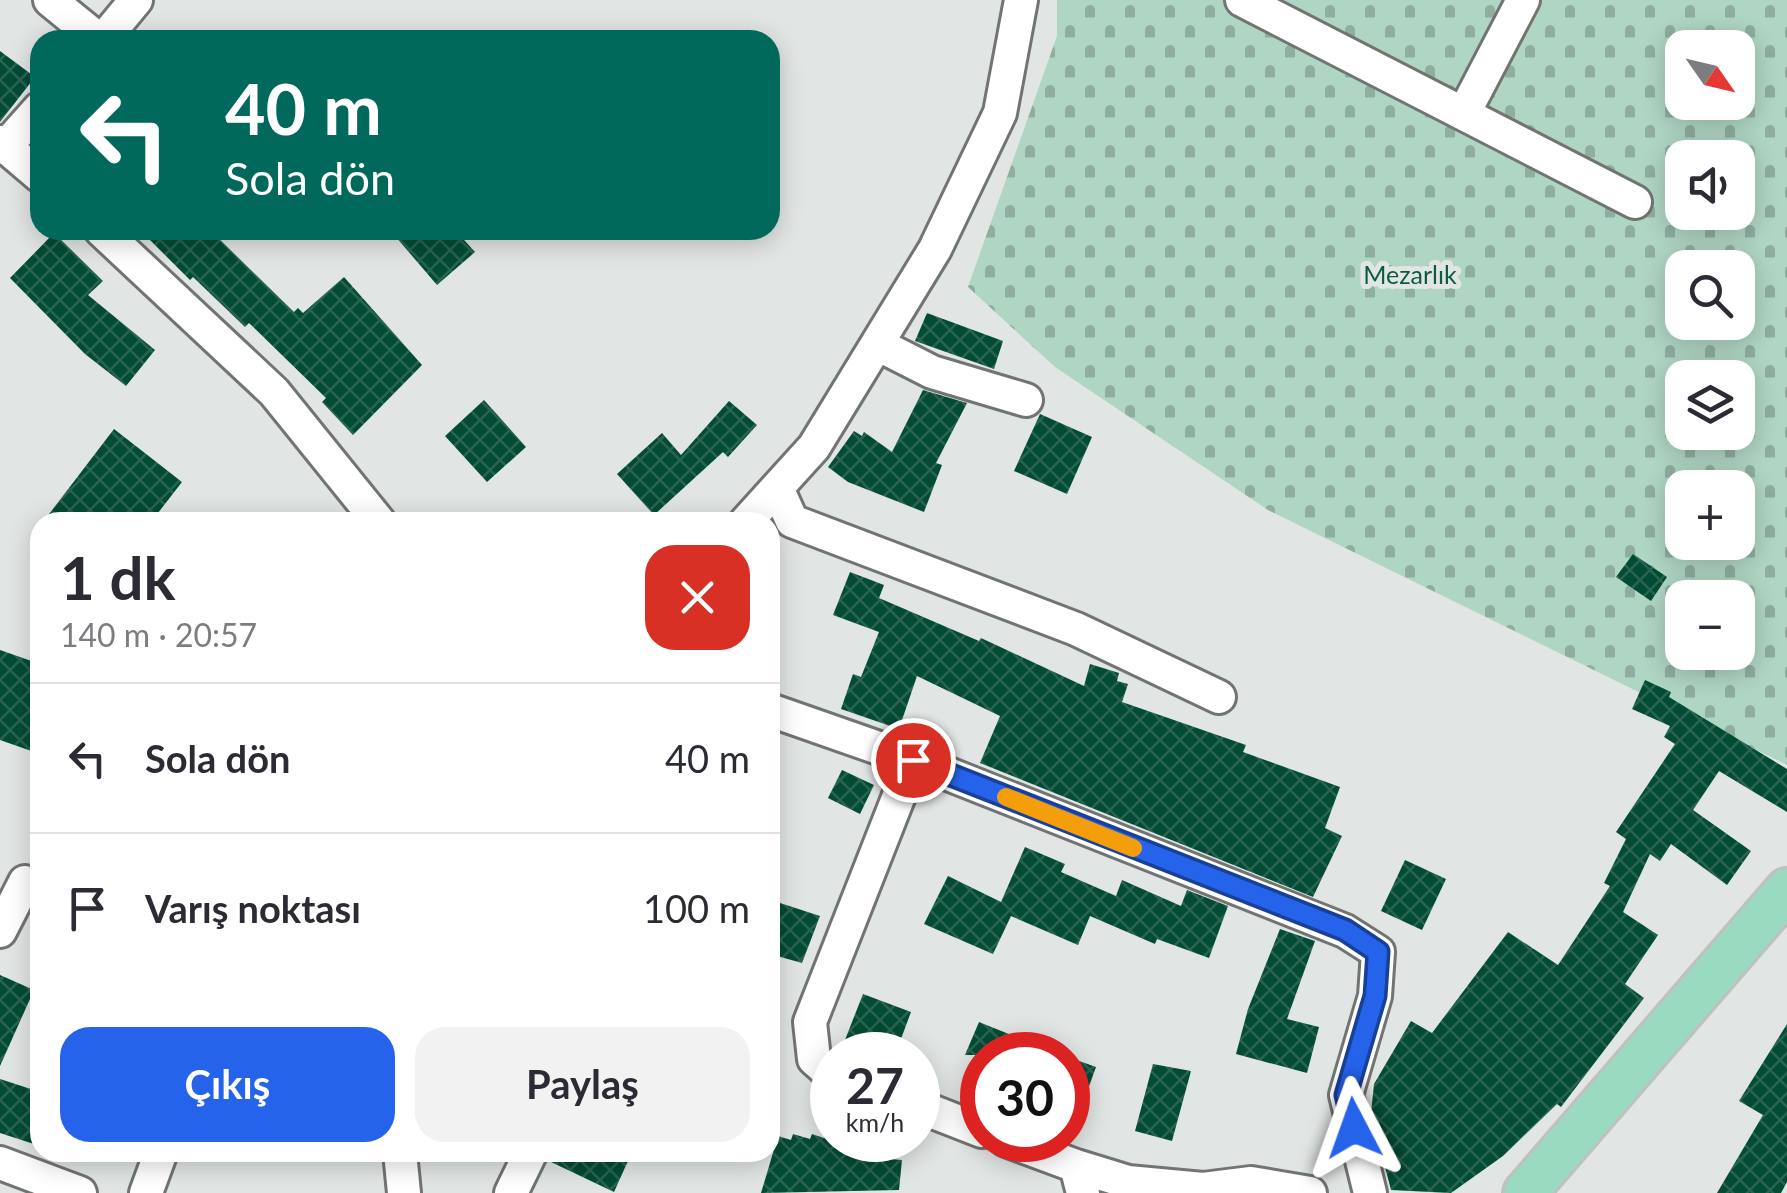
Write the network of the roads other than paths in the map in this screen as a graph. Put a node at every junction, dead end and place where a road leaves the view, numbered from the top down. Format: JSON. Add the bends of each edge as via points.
{"nodes":[{"id":1,"x":50,"y":0,"type":"edge"},
{"id":2,"x":136,"y":0,"type":"edge"},
{"id":3,"x":1020,"y":0,"type":"edge"},
{"id":4,"x":1242,"y":0,"type":"edge"},
{"id":5,"x":1523,"y":0,"type":"edge"},
{"id":6,"x":88,"y":30,"type":"edge"},
{"id":7,"x":110,"y":30,"type":"edge"},
{"id":8,"x":1465,"y":111,"type":"junction"},
{"id":9,"x":30,"y":118,"type":"edge"},
{"id":10,"x":3,"y":144,"type":"edge"},
{"id":11,"x":30,"y":167,"type":"edge"},
{"id":12,"x":1634,"y":202,"type":"dead end"},
{"id":13,"x":113,"y":240,"type":"edge"},
{"id":14,"x":877,"y":344,"type":"junction"},
{"id":15,"x":1026,"y":400,"type":"dead end"},
{"id":16,"x":778,"y":490,"type":"junction"},
{"id":17,"x":371,"y":512,"type":"edge"},
{"id":18,"x":756,"y":512,"type":"edge"},
{"id":19,"x":1219,"y":697,"type":"dead end"},
{"id":20,"x":780,"y":713,"type":"edge"},
{"id":21,"x":913,"y":760,"type":"junction"},
{"id":22,"x":22,"y":880,"type":"edge"},
{"id":23,"x":1786,"y":892,"type":"edge"},
{"id":24,"x":0,"y":931,"type":"edge"},
{"id":25,"x":811,"y":1032,"type":"edge"},
{"id":26,"x":157,"y":1162,"type":"edge"},
{"id":27,"x":401,"y":1162,"type":"edge"},
{"id":28,"x":526,"y":1162,"type":"edge"},
{"id":29,"x":1046,"y":1162,"type":"edge"},
{"id":30,"x":0,"y":1163,"type":"edge"},
{"id":31,"x":1079,"y":1180,"type":"edge"},
{"id":32,"x":1535,"y":1189,"type":"edge"},
{"id":33,"x":80,"y":1193,"type":"edge"},
{"id":34,"x":146,"y":1193,"type":"edge"},
{"id":35,"x":404,"y":1193,"type":"edge"},
{"id":36,"x":511,"y":1193,"type":"edge"},
{"id":37,"x":1310,"y":1193,"type":"edge"},
{"id":38,"x":1370,"y":1193,"type":"edge"}],
"edges":[{"from":1,"to":6,"type":"street"},
{"from":2,"to":7,"type":"street"},
{"from":3,"to":14,"type":"street","via":[[1000,113],[935,249]]},
{"from":4,"to":8,"type":"street"},
{"from":5,"to":8,"type":"street"},
{"from":8,"to":12,"type":"street"},
{"from":9,"to":10,"type":"street"},
{"from":10,"to":11,"type":"street"},
{"from":13,"to":17,"type":"street","via":[[274,392]]},
{"from":14,"to":15,"type":"street","via":[[932,372]]},
{"from":14,"to":16,"type":"street","via":[[814,448]]},
{"from":16,"to":18,"type":"street"},
{"from":16,"to":19,"type":"street","via":[[792,521],[1076,629]]},
{"from":20,"to":21,"type":"street"},
{"from":21,"to":25,"type":"street"},
{"from":21,"to":38,"type":"street","via":[[1345,930],[1378,952],[1375,996],[1346,1095]]},
{"from":22,"to":24,"type":"street"},
{"from":23,"to":32,"type":"main road"},
{"from":26,"to":34,"type":"street"},
{"from":27,"to":35,"type":"street"},
{"from":28,"to":36,"type":"street"},
{"from":29,"to":31,"type":"street"},
{"from":30,"to":33,"type":"street"},
{"from":31,"to":37,"type":"street","via":[[1203,1189],[1250,1183]]}]}
